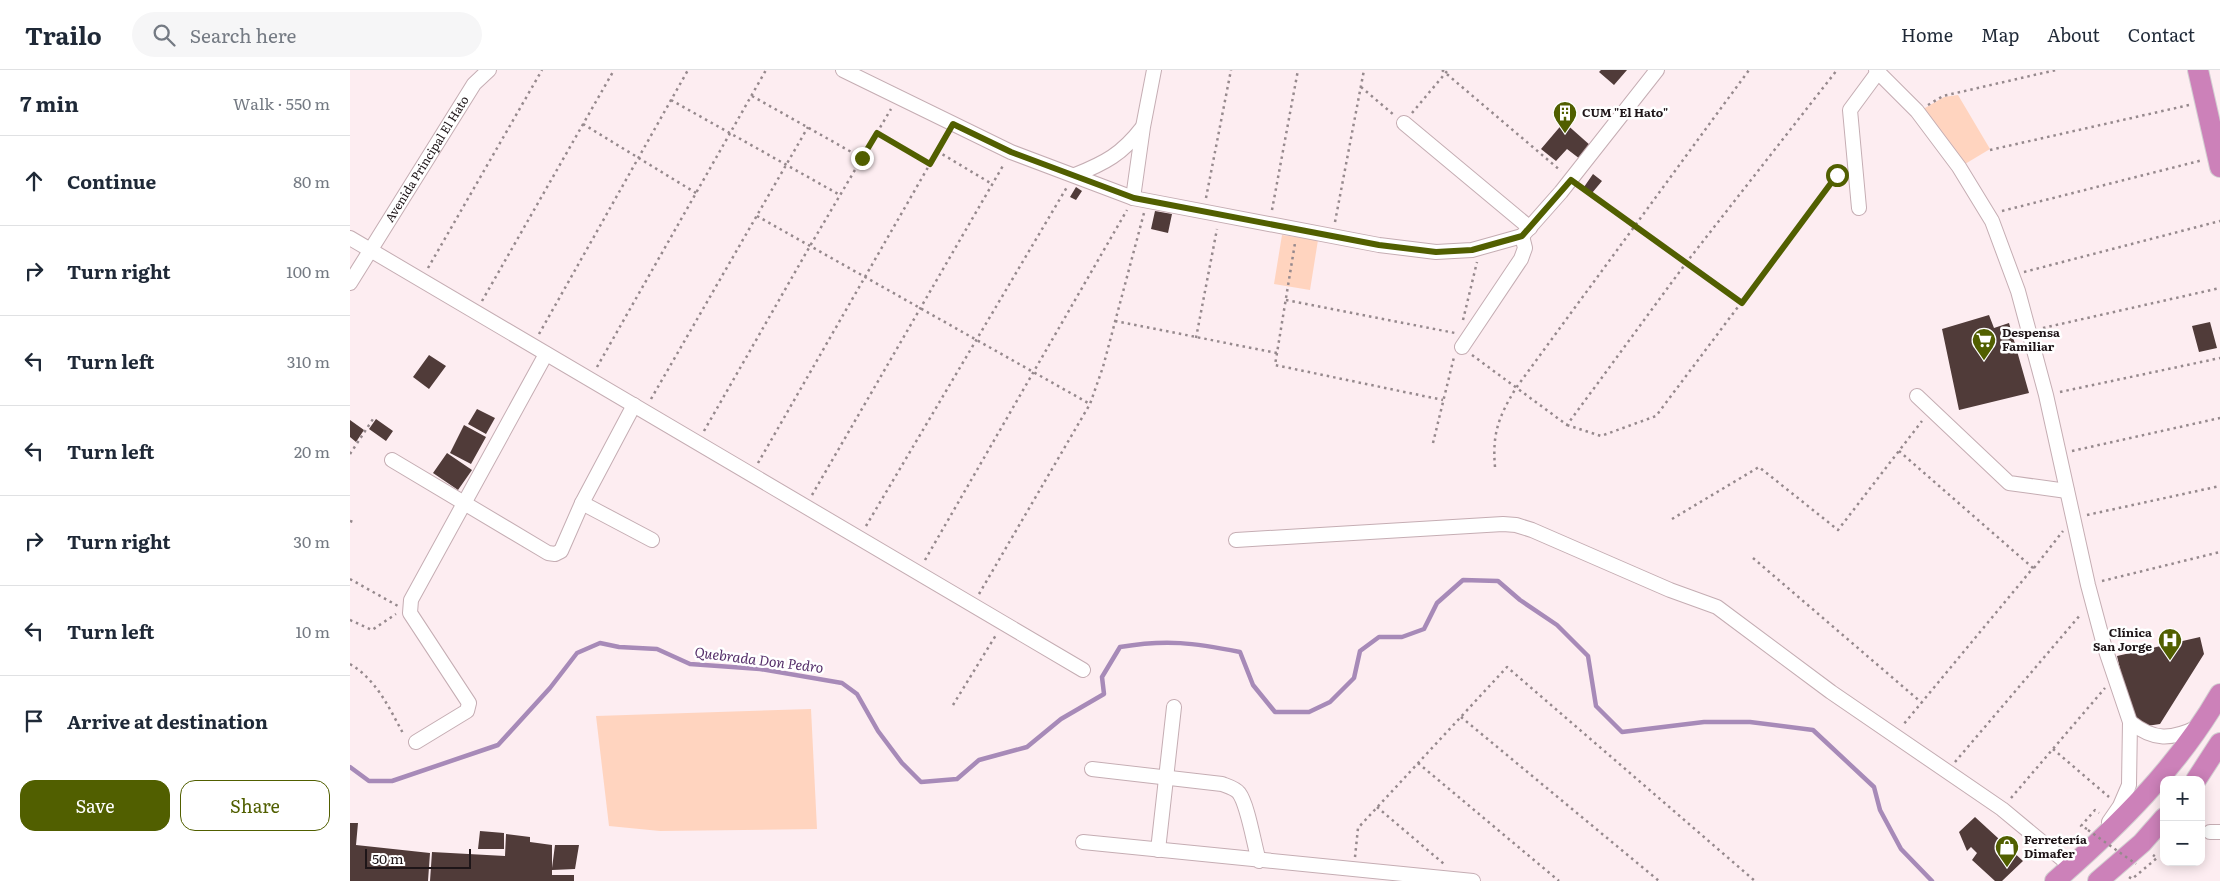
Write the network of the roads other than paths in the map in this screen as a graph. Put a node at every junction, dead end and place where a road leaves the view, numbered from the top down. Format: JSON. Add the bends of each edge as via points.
{"nodes":[{"id":1,"x":489,"y":70,"type":"edge"},
{"id":2,"x":844,"y":70,"type":"edge"},
{"id":3,"x":1154,"y":70,"type":"edge"},
{"id":4,"x":1657,"y":70,"type":"edge"},
{"id":5,"x":2198,"y":70,"type":"edge"},
{"id":6,"x":1877,"y":71,"type":"edge"},
{"id":7,"x":1404,"y":123,"type":"road end"},
{"id":8,"x":1143,"y":127,"type":"junction"},
{"id":9,"x":2220,"y":167,"type":"edge"},
{"id":10,"x":1075,"y":175,"type":"junction"},
{"id":11,"x":1140,"y":200,"type":"junction"},
{"id":12,"x":1859,"y":208,"type":"dead end"},
{"id":13,"x":1526,"y":232,"type":"junction"},
{"id":14,"x":350,"y":238,"type":"edge"},
{"id":15,"x":371,"y":250,"type":"junction"},
{"id":16,"x":350,"y":283,"type":"edge"},
{"id":17,"x":1461,"y":340,"type":"road end"},
{"id":18,"x":546,"y":354,"type":"junction"},
{"id":19,"x":1917,"y":396,"type":"dead end"},
{"id":20,"x":639,"y":408,"type":"junction"},
{"id":21,"x":392,"y":460,"type":"dead end"},
{"id":22,"x":2067,"y":491,"type":"junction"},
{"id":23,"x":464,"y":502,"type":"junction"},
{"id":24,"x":582,"y":503,"type":"junction"},
{"id":25,"x":652,"y":540,"type":"dead end"},
{"id":26,"x":1236,"y":540,"type":"dead end"},
{"id":27,"x":1082,"y":670,"type":"dead end"},
{"id":28,"x":2220,"y":694,"type":"edge"},
{"id":29,"x":1174,"y":707,"type":"dead end"},
{"id":30,"x":2130,"y":722,"type":"junction"},
{"id":31,"x":2201,"y":726,"type":"junction"},
{"id":32,"x":410,"y":739,"type":"road end"},
{"id":33,"x":2220,"y":743,"type":"edge"},
{"id":34,"x":1092,"y":769,"type":"dead end"},
{"id":35,"x":2199,"y":776,"type":"edge"},
{"id":36,"x":1166,"y":778,"type":"junction"},
{"id":37,"x":2161,"y":821,"type":"edge"},
{"id":38,"x":2091,"y":838,"type":"junction"},
{"id":39,"x":1083,"y":842,"type":"dead end"},
{"id":40,"x":1158,"y":850,"type":"junction"},
{"id":41,"x":1259,"y":861,"type":"junction"},
{"id":42,"x":2072,"y":867,"type":"junction"},
{"id":43,"x":1467,"y":880,"type":"edge"},
{"id":44,"x":2055,"y":881,"type":"edge"},
{"id":45,"x":2098,"y":881,"type":"edge"}],
"edges":[{"from":1,"to":15,"type":"street","name":"Avenida Principal El Hato","via":[[474,84]]},
{"from":2,"to":10,"type":"street","via":[[1011,152]]},
{"from":3,"to":8,"type":"street"},
{"from":4,"to":13,"type":"street"},
{"from":5,"to":9,"type":"highway"},
{"from":6,"to":12,"type":"street","via":[[1850,110]]},
{"from":6,"to":22,"type":"street","via":[[1917,111],[1959,167],[1989,215],[2012,274],[2029,331]]},
{"from":7,"to":13,"type":"street"},
{"from":8,"to":10,"type":"street","via":[[1114,157]]},
{"from":8,"to":11,"type":"street"},
{"from":10,"to":11,"type":"street"},
{"from":11,"to":13,"type":"street","via":[[1379,245],[1436,252],[1472,250]]},
{"from":13,"to":17,"type":"street","via":[[1521,259]]},
{"from":14,"to":15,"type":"street"},
{"from":15,"to":16,"type":"street","name":"Avenida Principal El Hato"},
{"from":15,"to":18,"type":"street"},
{"from":18,"to":20,"type":"street"},
{"from":18,"to":23,"type":"street"},
{"from":19,"to":22,"type":"street","via":[[2009,483]]},
{"from":20,"to":24,"type":"street"},
{"from":20,"to":27,"type":"street"},
{"from":21,"to":23,"type":"street"},
{"from":22,"to":30,"type":"street","via":[[2092,600]]},
{"from":23,"to":24,"type":"street","via":[[548,553],[555,554],[561,551]]},
{"from":23,"to":32,"type":"street","via":[[411,600],[410,613],[469,703],[469,708]]},
{"from":24,"to":25,"type":"street"},
{"from":26,"to":42,"type":"street","via":[[1516,525],[1532,530],[1717,608],[1831,692],[2002,809]]},
{"from":28,"to":31,"type":"highway"},
{"from":29,"to":36,"type":"street"},
{"from":30,"to":31,"type":"street","via":[[2141,731],[2169,737]]},
{"from":30,"to":38,"type":"street","via":[[2127,790],[2120,806]]},
{"from":31,"to":38,"type":"highway","via":[[2149,791]]},
{"from":33,"to":35,"type":"highway"},
{"from":34,"to":36,"type":"street"},
{"from":36,"to":40,"type":"street"},
{"from":36,"to":41,"type":"street","via":[[1222,784],[1238,793]]},
{"from":37,"to":45,"type":"highway","via":[[2142,843]]},
{"from":38,"to":42,"type":"highway"},
{"from":39,"to":40,"type":"street"},
{"from":40,"to":41,"type":"street"},
{"from":41,"to":43,"type":"street"},
{"from":42,"to":44,"type":"highway"}]}
